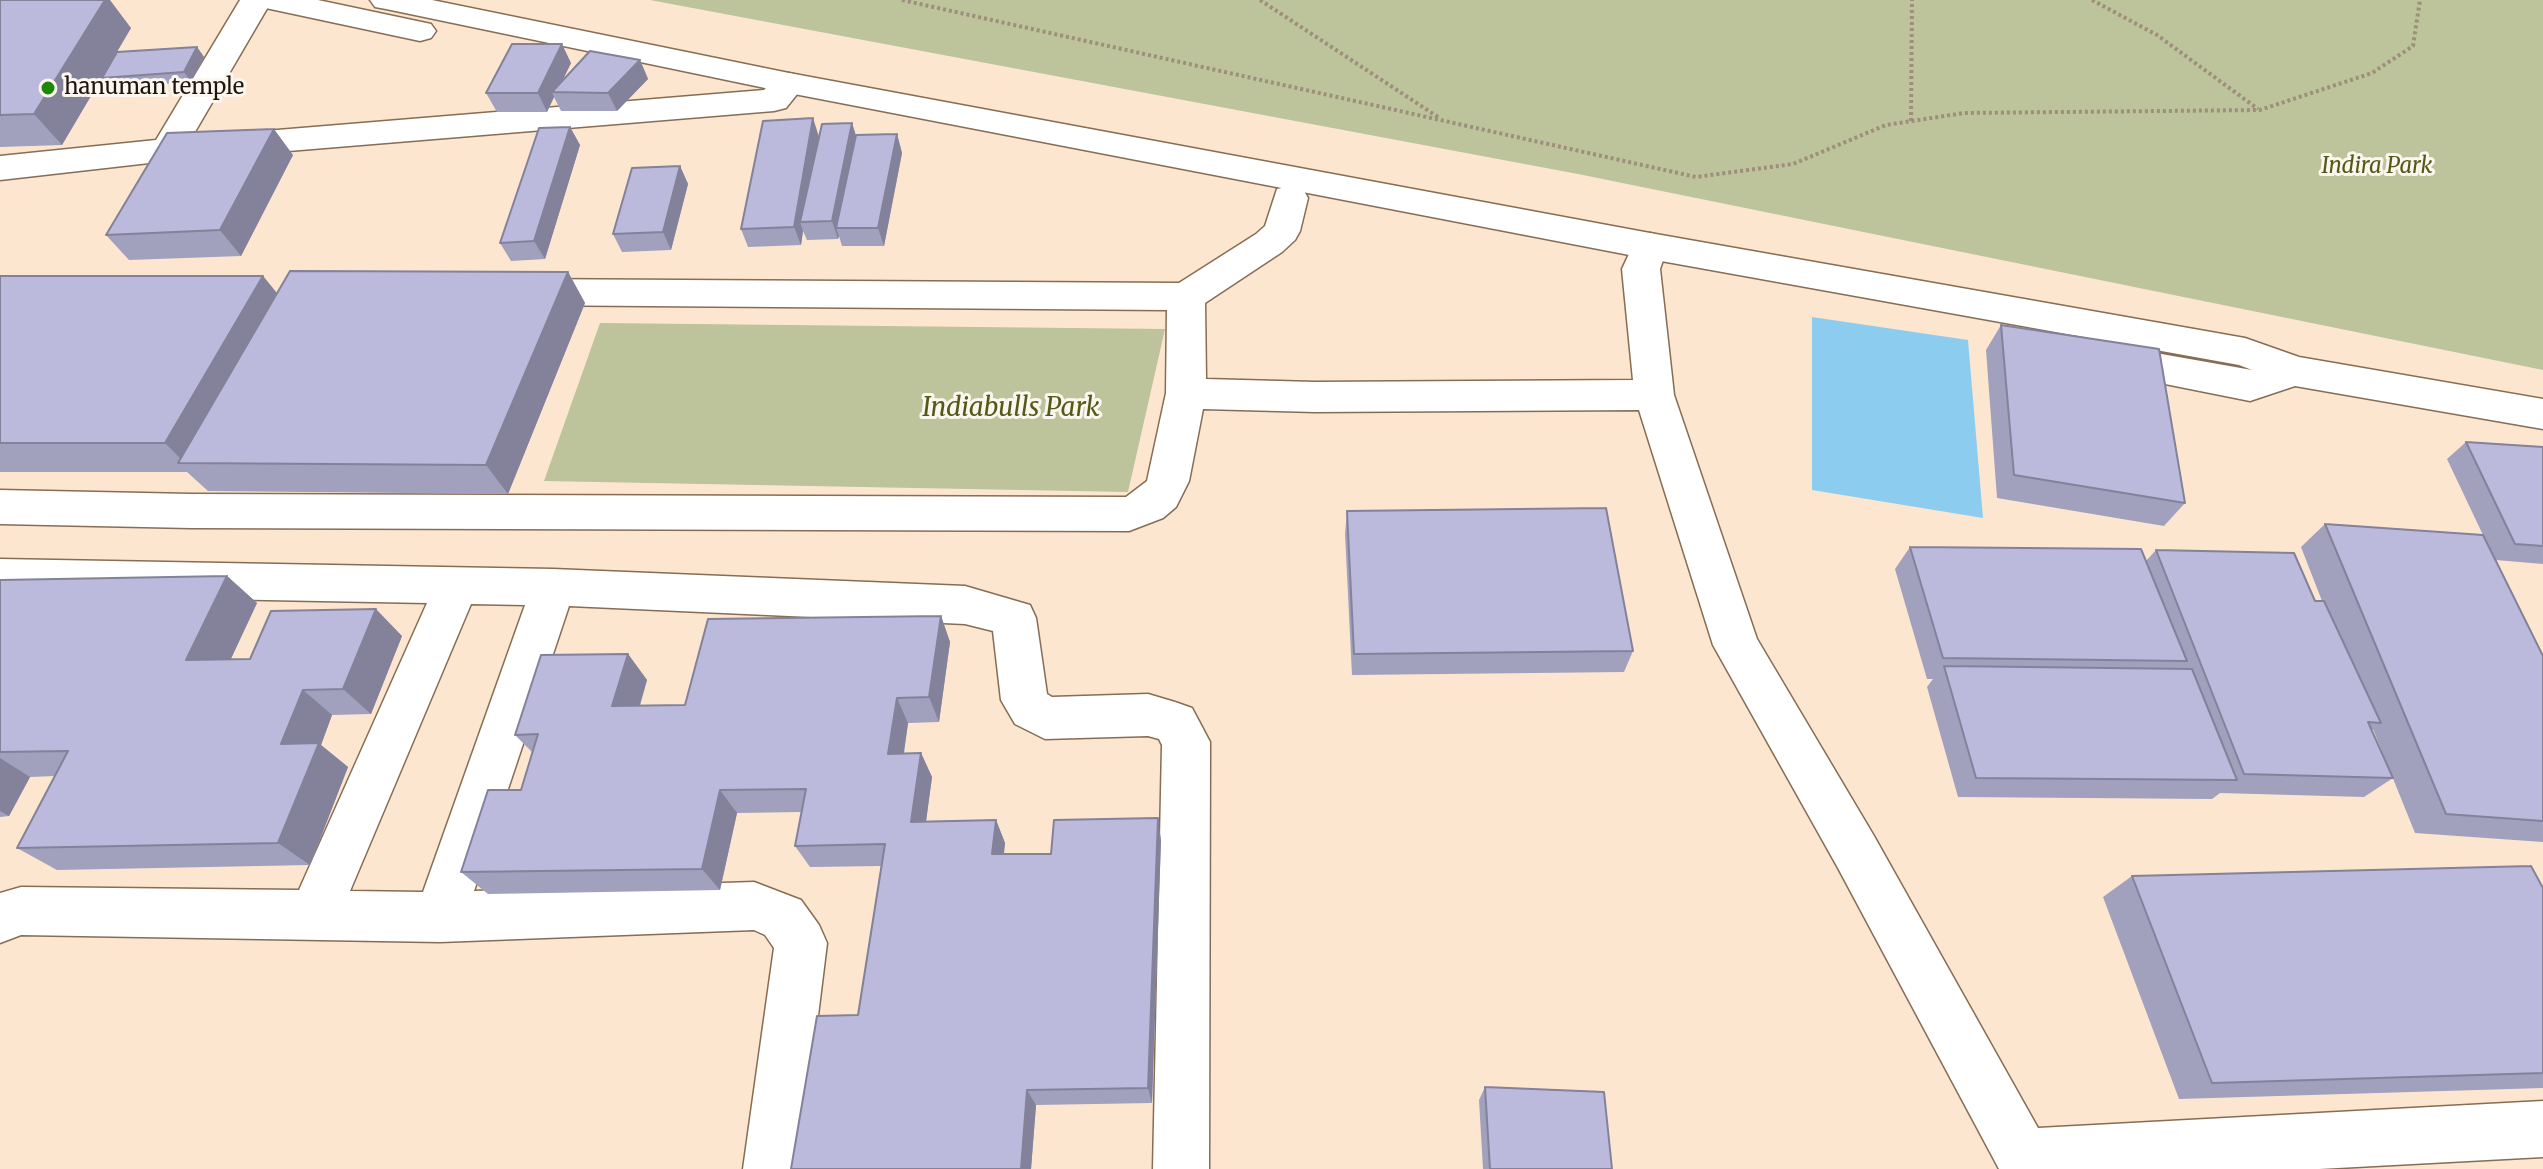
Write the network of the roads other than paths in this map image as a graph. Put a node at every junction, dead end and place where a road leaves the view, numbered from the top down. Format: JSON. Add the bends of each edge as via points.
{"nodes":[{"id":1,"x":256,"y":0,"type":"edge"},
{"id":2,"x":272,"y":0,"type":"edge"},
{"id":3,"x":386,"y":0,"type":"edge"},
{"id":4,"x":781,"y":91,"type":"junction"},
{"id":5,"x":167,"y":150,"type":"junction"},
{"id":6,"x":0,"y":168,"type":"edge"},
{"id":7,"x":1286,"y":214,"type":"junction"},
{"id":8,"x":1646,"y":258,"type":"junction"},
{"id":9,"x":480,"y":291,"type":"edge"},
{"id":10,"x":1186,"y":297,"type":"junction"},
{"id":11,"x":1186,"y":393,"type":"junction"},
{"id":12,"x":1654,"y":395,"type":"junction"},
{"id":13,"x":2543,"y":414,"type":"edge"},
{"id":14,"x":213,"y":469,"type":"edge"},
{"id":15,"x":0,"y":507,"type":"edge"},
{"id":16,"x":191,"y":511,"type":"junction"},
{"id":17,"x":0,"y":577,"type":"edge"},
{"id":18,"x":457,"y":586,"type":"junction"},
{"id":19,"x":553,"y":587,"type":"junction"},
{"id":20,"x":314,"y":915,"type":"junction"},
{"id":21,"x":440,"y":917,"type":"junction"},
{"id":22,"x":0,"y":918,"type":"edge"},
{"id":23,"x":2543,"y":1129,"type":"edge"},
{"id":24,"x":2027,"y":1163,"type":"edge"},
{"id":25,"x":771,"y":1169,"type":"edge"},
{"id":26,"x":1181,"y":1169,"type":"edge"}],
"edges":[{"from":1,"to":5,"type":"street"},
{"from":2,"to":4,"type":"street"},
{"from":3,"to":4,"type":"street"},
{"from":4,"to":5,"type":"street"},
{"from":4,"to":7,"type":"street"},
{"from":4,"to":8,"type":"street"},
{"from":5,"to":6,"type":"street"},
{"from":7,"to":8,"type":"street"},
{"from":7,"to":10,"type":"street","via":[[1234,268]]},
{"from":8,"to":12,"type":"street"},
{"from":8,"to":13,"type":"street","via":[[2250,386],[2294,371]]},
{"from":9,"to":10,"type":"street"},
{"from":10,"to":11,"type":"street"},
{"from":11,"to":12,"type":"street"},
{"from":11,"to":16,"type":"street","via":[[1168,481],[1161,495],[1129,514]]},
{"from":12,"to":24,"type":"street","via":[[1736,645]]},
{"from":14,"to":16,"type":"street"},
{"from":15,"to":16,"type":"street"},
{"from":17,"to":18,"type":"street"},
{"from":18,"to":19,"type":"street"},
{"from":18,"to":20,"type":"street"},
{"from":19,"to":21,"type":"street"},
{"from":19,"to":26,"type":"street","via":[[965,605],[1014,618],[1024,700],[1045,718],[1148,715],[1175,723],[1186,742]]},
{"from":20,"to":21,"type":"street"},
{"from":20,"to":22,"type":"street","via":[[21,911]]},
{"from":21,"to":25,"type":"street","via":[[754,906],[783,917],[801,943]]},
{"from":23,"to":24,"type":"street"}]}
